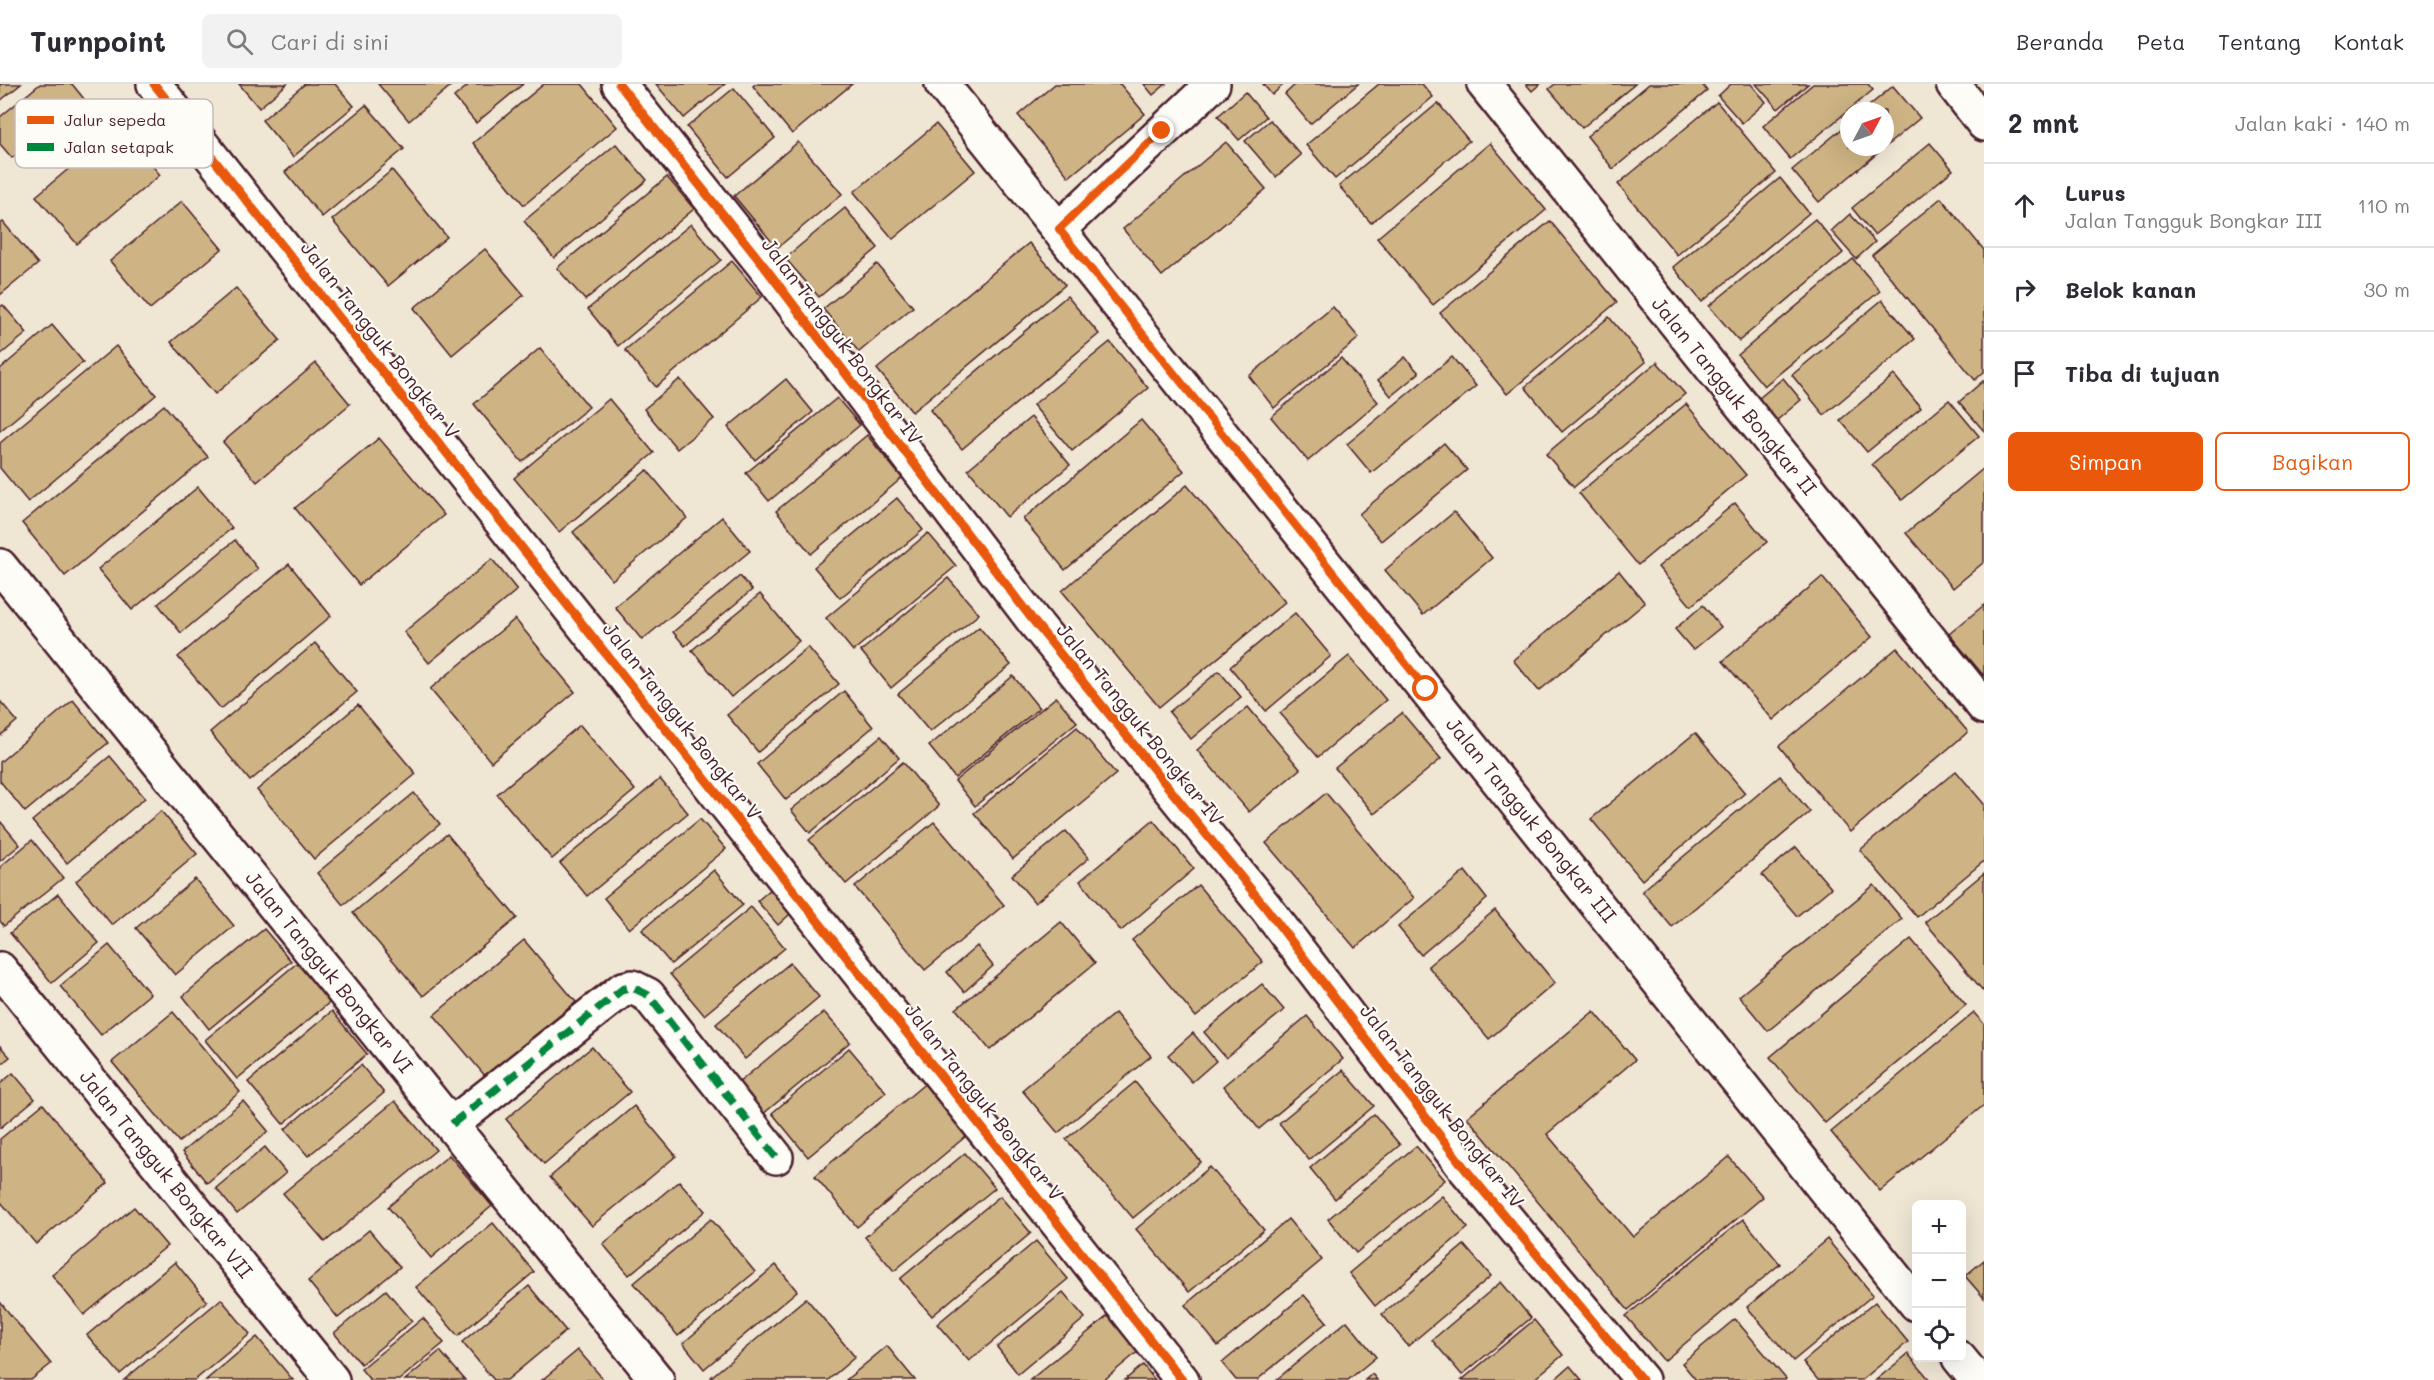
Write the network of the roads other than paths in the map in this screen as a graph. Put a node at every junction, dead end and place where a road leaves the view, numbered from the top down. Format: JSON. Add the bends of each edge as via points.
{"nodes":[{"id":1,"x":154,"y":84,"type":"edge"},
{"id":2,"x":619,"y":84,"type":"edge"},
{"id":3,"x":942,"y":84,"type":"edge"},
{"id":4,"x":1213,"y":84,"type":"edge"},
{"id":5,"x":1484,"y":84,"type":"edge"},
{"id":6,"x":1953,"y":84,"type":"edge"},
{"id":7,"x":166,"y":99,"type":"edge"},
{"id":8,"x":1984,"y":124,"type":"edge"},
{"id":9,"x":213,"y":158,"type":"edge"},
{"id":10,"x":1059,"y":229,"type":"junction"},
{"id":11,"x":0,"y":566,"type":"edge"},
{"id":12,"x":1984,"y":707,"type":"edge"},
{"id":13,"x":0,"y":969,"type":"edge"},
{"id":14,"x":452,"y":1124,"type":"junction"},
{"id":15,"x":776,"y":1157,"type":"dead end"},
{"id":16,"x":1912,"y":1298,"type":"edge"},
{"id":17,"x":1962,"y":1362,"type":"edge"},
{"id":18,"x":332,"y":1380,"type":"edge"},
{"id":19,"x":657,"y":1380,"type":"edge"},
{"id":20,"x":1182,"y":1380,"type":"edge"},
{"id":21,"x":1642,"y":1380,"type":"edge"},
{"id":22,"x":1977,"y":1380,"type":"edge"}],
"edges":[{"from":1,"to":7,"type":"street","name":"Jalan Tangguk Bongkar V"},
{"from":2,"to":21,"type":"street","name":"Jalan Tangguk Bongkar IV","via":[[764,266],[1032,619],[1266,908],[1466,1170]]},
{"from":3,"to":10,"type":"street","name":"Jalan Tangguk Bongkar III"},
{"from":4,"to":10,"type":"street"},
{"from":5,"to":12,"type":"street","name":"Jalan Tangguk Bongkar II"},
{"from":6,"to":8,"type":"street"},
{"from":9,"to":20,"type":"street","name":"Jalan Tangguk Bongkar V"},
{"from":10,"to":16,"type":"street","name":"Jalan Tangguk Bongkar III"},
{"from":11,"to":14,"type":"street","name":"Jalan Tangguk Bongkar VI"},
{"from":13,"to":18,"type":"street","name":"Jalan Tangguk Bongkar VII"},
{"from":14,"to":15,"type":"street","via":[[623,989],[632,987],[648,995]]},
{"from":14,"to":19,"type":"street","name":"Jalan Tangguk Bongkar VI"},
{"from":17,"to":22,"type":"street"}]}
